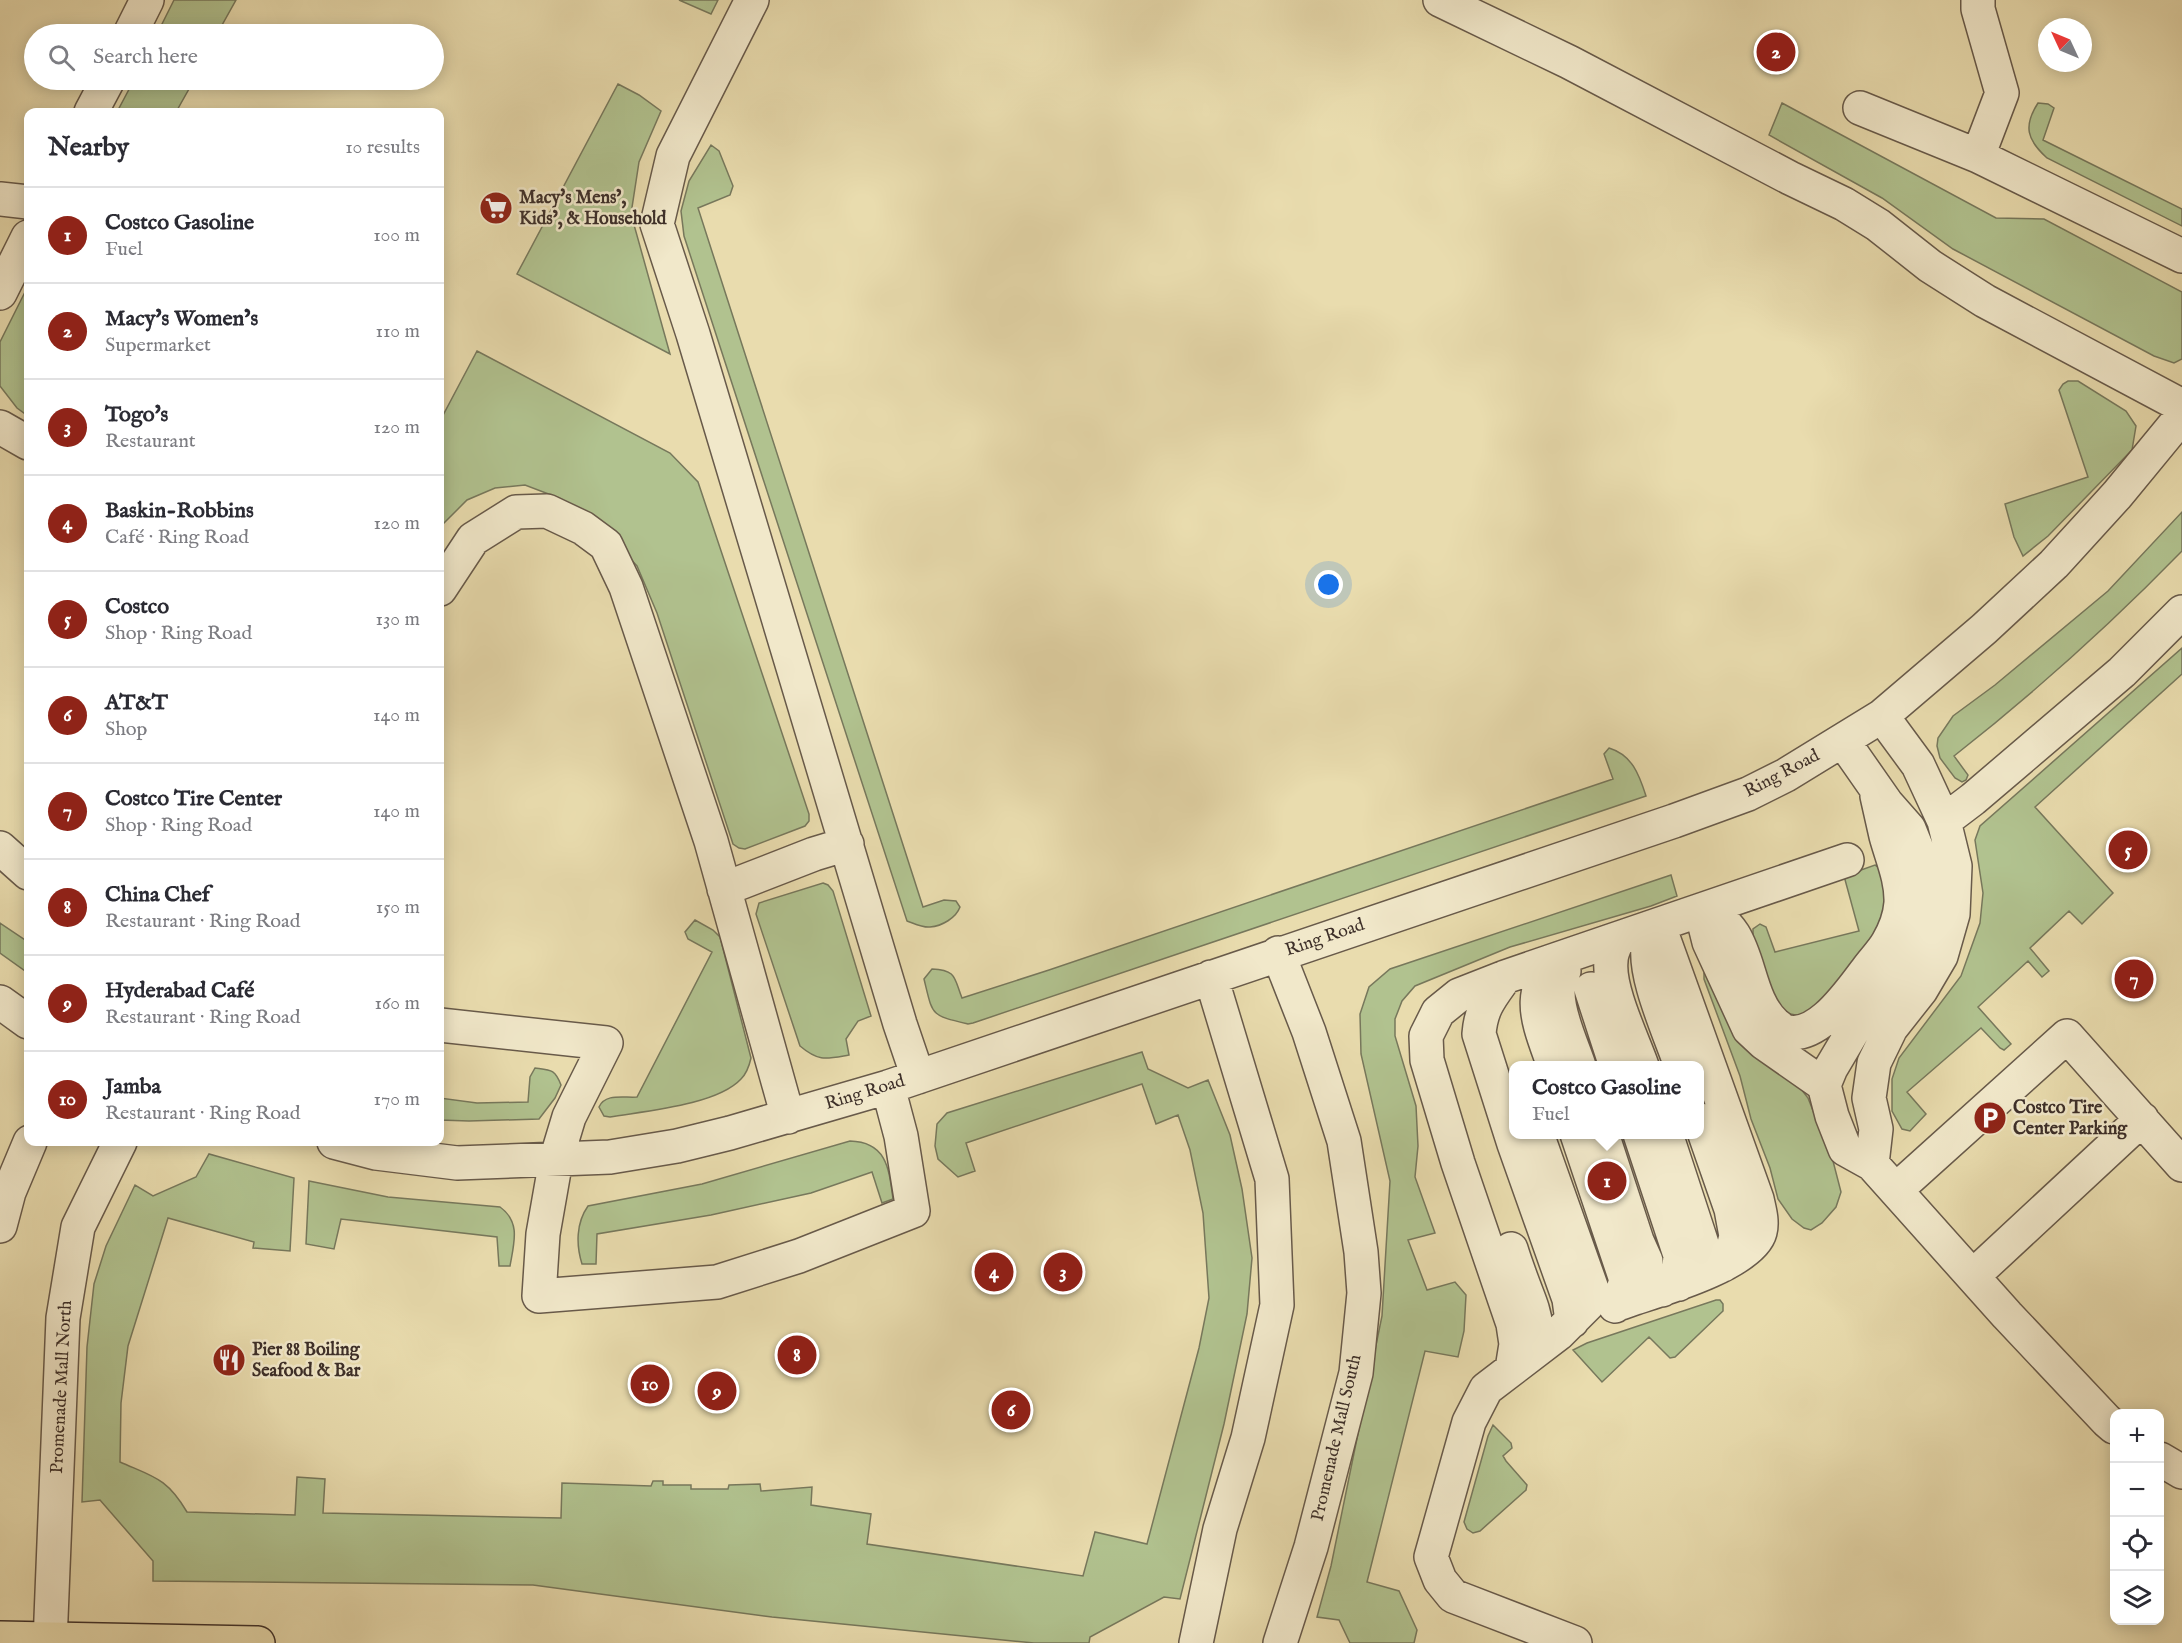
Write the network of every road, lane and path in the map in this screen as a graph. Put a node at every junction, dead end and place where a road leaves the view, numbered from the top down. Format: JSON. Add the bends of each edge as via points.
{"nodes":[{"id":1,"x":147,"y":0,"type":"edge"},
{"id":2,"x":752,"y":0,"type":"edge"},
{"id":3,"x":1440,"y":0,"type":"edge"},
{"id":4,"x":1978,"y":0,"type":"edge"},
{"id":5,"x":135,"y":24,"type":"edge"},
{"id":6,"x":103,"y":90,"type":"edge"},
{"id":7,"x":93,"y":108,"type":"edge"},
{"id":8,"x":1860,"y":108,"type":"dead end"},
{"id":9,"x":1978,"y":156,"type":"junction"},
{"id":10,"x":0,"y":199,"type":"edge"},
{"id":11,"x":24,"y":202,"type":"edge"},
{"id":12,"x":24,"y":245,"type":"edge"},
{"id":13,"x":2182,"y":256,"type":"edge"},
{"id":14,"x":0,"y":293,"type":"edge"},
{"id":15,"x":2182,"y":406,"type":"edge"},
{"id":16,"x":2182,"y":416,"type":"edge"},
{"id":17,"x":0,"y":427,"type":"edge"},
{"id":18,"x":24,"y":441,"type":"edge"},
{"id":19,"x":444,"y":583,"type":"edge"},
{"id":20,"x":2182,"y":612,"type":"edge"},
{"id":21,"x":1882,"y":716,"type":"junction"},
{"id":22,"x":1843,"y":741,"type":"junction"},
{"id":23,"x":1876,"y":788,"type":"junction"},
{"id":24,"x":1944,"y":821,"type":"junction"},
{"id":25,"x":847,"y":844,"type":"junction"},
{"id":26,"x":0,"y":848,"type":"edge"},
{"id":27,"x":1847,"y":860,"type":"dead end"},
{"id":28,"x":24,"y":869,"type":"edge"},
{"id":29,"x":724,"y":889,"type":"junction"},
{"id":30,"x":1701,"y":910,"type":"junction"},
{"id":31,"x":1659,"y":926,"type":"junction"},
{"id":32,"x":1614,"y":940,"type":"junction"},
{"id":33,"x":1577,"y":952,"type":"junction"},
{"id":34,"x":1278,"y":953,"type":"junction"},
{"id":35,"x":1210,"y":977,"type":"junction"},
{"id":36,"x":1491,"y":983,"type":"junction"},
{"id":37,"x":0,"y":1002,"type":"edge"},
{"id":38,"x":24,"y":1019,"type":"edge"},
{"id":39,"x":444,"y":1025,"type":"edge"},
{"id":40,"x":1512,"y":1061,"type":"edge"},
{"id":41,"x":1553,"y":1061,"type":"edge"},
{"id":42,"x":1578,"y":1061,"type":"edge"},
{"id":43,"x":1615,"y":1061,"type":"edge"},
{"id":44,"x":1641,"y":1061,"type":"edge"},
{"id":45,"x":1680,"y":1061,"type":"edge"},
{"id":46,"x":903,"y":1082,"type":"junction"},
{"id":47,"x":1824,"y":1084,"type":"junction"},
{"id":48,"x":788,"y":1117,"type":"junction"},
{"id":49,"x":2142,"y":1119,"type":"junction"},
{"id":50,"x":1509,"y":1128,"type":"edge"},
{"id":51,"x":1704,"y":1131,"type":"edge"},
{"id":52,"x":1512,"y":1139,"type":"edge"},
{"id":53,"x":1539,"y":1139,"type":"edge"},
{"id":54,"x":1579,"y":1139,"type":"edge"},
{"id":55,"x":1604,"y":1139,"type":"edge"},
{"id":56,"x":1642,"y":1139,"type":"edge"},
{"id":57,"x":1668,"y":1139,"type":"edge"},
{"id":58,"x":28,"y":1146,"type":"edge"},
{"id":59,"x":118,"y":1146,"type":"edge"},
{"id":60,"x":349,"y":1146,"type":"edge"},
{"id":61,"x":556,"y":1160,"type":"junction"},
{"id":62,"x":1872,"y":1164,"type":"junction"},
{"id":63,"x":2182,"y":1165,"type":"edge"},
{"id":64,"x":1896,"y":1190,"type":"junction"},
{"id":65,"x":0,"y":1226,"type":"edge"},
{"id":66,"x":1723,"y":1265,"type":"junction"},
{"id":67,"x":1973,"y":1276,"type":"junction"},
{"id":68,"x":1647,"y":1295,"type":"junction"},
{"id":69,"x":1572,"y":1321,"type":"junction"},
{"id":70,"x":1512,"y":1370,"type":"junction"},
{"id":71,"x":2110,"y":1423,"type":"edge"},
{"id":72,"x":2164,"y":1461,"type":"edge"},
{"id":73,"x":2182,"y":1472,"type":"edge"},
{"id":74,"x":0,"y":1638,"type":"edge"},
{"id":75,"x":50,"y":1642,"type":"edge"},
{"id":76,"x":258,"y":1643,"type":"edge"},
{"id":77,"x":1196,"y":1643,"type":"edge"},
{"id":78,"x":1280,"y":1643,"type":"edge"},
{"id":79,"x":1575,"y":1643,"type":"edge"}],
"edges":[{"from":1,"to":5,"type":"street"},
{"from":2,"to":25,"type":"street","via":[[673,156],[657,224]]},
{"from":3,"to":15,"type":"street","via":[[1845,204],[1985,301]]},
{"from":4,"to":9,"type":"street","via":[[2002,93]]},
{"from":6,"to":7,"type":"street"},
{"from":8,"to":9,"type":"street"},
{"from":9,"to":13,"type":"street"},
{"from":10,"to":11,"type":"street"},
{"from":12,"to":14,"type":"street"},
{"from":16,"to":21,"type":"street","name":"Ring Road","via":[[2054,564]]},
{"from":17,"to":18,"type":"street"},
{"from":19,"to":29,"type":"street","via":[[472,539],[516,512],[548,511],[583,528],[606,545],[626,587]]},
{"from":20,"to":24,"type":"street","via":[[2122,672]]},
{"from":21,"to":22,"type":"street","name":"Ring Road"},
{"from":21,"to":24,"type":"street","via":[[1918,765]]},
{"from":22,"to":23,"type":"street"},
{"from":22,"to":34,"type":"street","name":"Ring Road","via":[[1748,794]]},
{"from":23,"to":30,"type":"street","via":[[1899,885],[1897,923],[1888,944],[1824,1020],[1808,1030],[1795,1032],[1782,1030],[1767,1017],[1736,936],[1727,925]]},
{"from":23,"to":47,"type":"street","via":[[1909,829],[1917,849],[1923,874],[1920,927],[1909,954],[1860,1019]]},
{"from":24,"to":62,"type":"street","via":[[1955,866],[1953,914],[1941,956],[1891,1028],[1874,1063],[1869,1098],[1876,1129]]},
{"from":25,"to":29,"type":"street"},
{"from":25,"to":46,"type":"street","via":[[900,1024]]},
{"from":26,"to":28,"type":"street"},
{"from":27,"to":30,"type":"street"},
{"from":29,"to":48,"type":"street"},
{"from":30,"to":31,"type":"street"},
{"from":30,"to":47,"type":"street","via":[[1708,942],[1749,1029]]},
{"from":31,"to":32,"type":"street"},
{"from":31,"to":45,"type":"street","via":[[1649,941],[1647,959]]},
{"from":31,"to":66,"type":"street","via":[[1761,1219],[1760,1233]]},
{"from":32,"to":33,"type":"street"},
{"from":32,"to":43,"type":"street","via":[[1600,953],[1590,984]]},
{"from":32,"to":44,"type":"street","via":[[1611,981]]},
{"from":33,"to":36,"type":"street"},
{"from":33,"to":41,"type":"street","via":[[1554,965],[1538,987],[1540,1026]]},
{"from":33,"to":42,"type":"street","via":[[1559,977],[1557,990]]},
{"from":34,"to":35,"type":"street","name":"Ring Road"},
{"from":34,"to":78,"type":"street","name":"Promenade Mall South","via":[[1309,1032],[1344,1141],[1364,1293],[1356,1373],[1311,1547]]},
{"from":35,"to":46,"type":"street","name":"Ring Road"},
{"from":35,"to":77,"type":"street","via":[[1272,1179],[1277,1305],[1248,1438],[1220,1529]]},
{"from":36,"to":40,"type":"street","via":[[1498,1023]]},
{"from":36,"to":50,"type":"street","via":[[1479,1034]]},
{"from":36,"to":70,"type":"street","via":[[1460,995],[1438,1012],[1426,1036],[1427,1060],[1513,1324],[1516,1344]]},
{"from":37,"to":38,"type":"street"},
{"from":39,"to":61,"type":"street","via":[[606,1043],[569,1118]]},
{"from":46,"to":48,"type":"street","name":"Ring Road"},
{"from":46,"to":61,"type":"street","via":[[901,1136],[913,1211],[799,1256],[717,1282],[539,1296],[543,1234]]},
{"from":47,"to":62,"type":"street","via":[[1845,1149]]},
{"from":48,"to":61,"type":"street","name":"Ring Road","via":[[677,1146],[610,1157]]},
{"from":49,"to":63,"type":"street"},
{"from":49,"to":64,"type":"street","via":[[2067,1036]]},
{"from":49,"to":67,"type":"street"},
{"from":51,"to":66,"type":"street","via":[[1731,1209],[1736,1236]]},
{"from":52,"to":69,"type":"street","via":[[1569,1299]]},
{"from":53,"to":69,"type":"street","via":[[1592,1289],[1588,1304]]},
{"from":54,"to":68,"type":"street","via":[[1626,1280],[1622,1293]]},
{"from":55,"to":68,"type":"street","via":[[1646,1261]]},
{"from":56,"to":68,"type":"street","via":[[1680,1255],[1680,1269],[1674,1280]]},
{"from":57,"to":68,"type":"street","via":[[1704,1250],[1701,1264],[1692,1275]]},
{"from":58,"to":65,"type":"street"},
{"from":59,"to":75,"type":"street","name":"Promenade Mall North","via":[[78,1227],[63,1318]]},
{"from":60,"to":61,"type":"street","name":"Ring Road","via":[[457,1163]]},
{"from":62,"to":64,"type":"street"},
{"from":64,"to":67,"type":"street"},
{"from":66,"to":68,"type":"street"},
{"from":67,"to":71,"type":"street"},
{"from":68,"to":69,"type":"street"},
{"from":69,"to":70,"type":"street"},
{"from":70,"to":79,"type":"street","via":[[1486,1389],[1469,1422],[1431,1557],[1440,1580],[1453,1596]]},
{"from":72,"to":73,"type":"street"},
{"from":74,"to":75,"type":"main road"},
{"from":75,"to":76,"type":"main road"}]}
